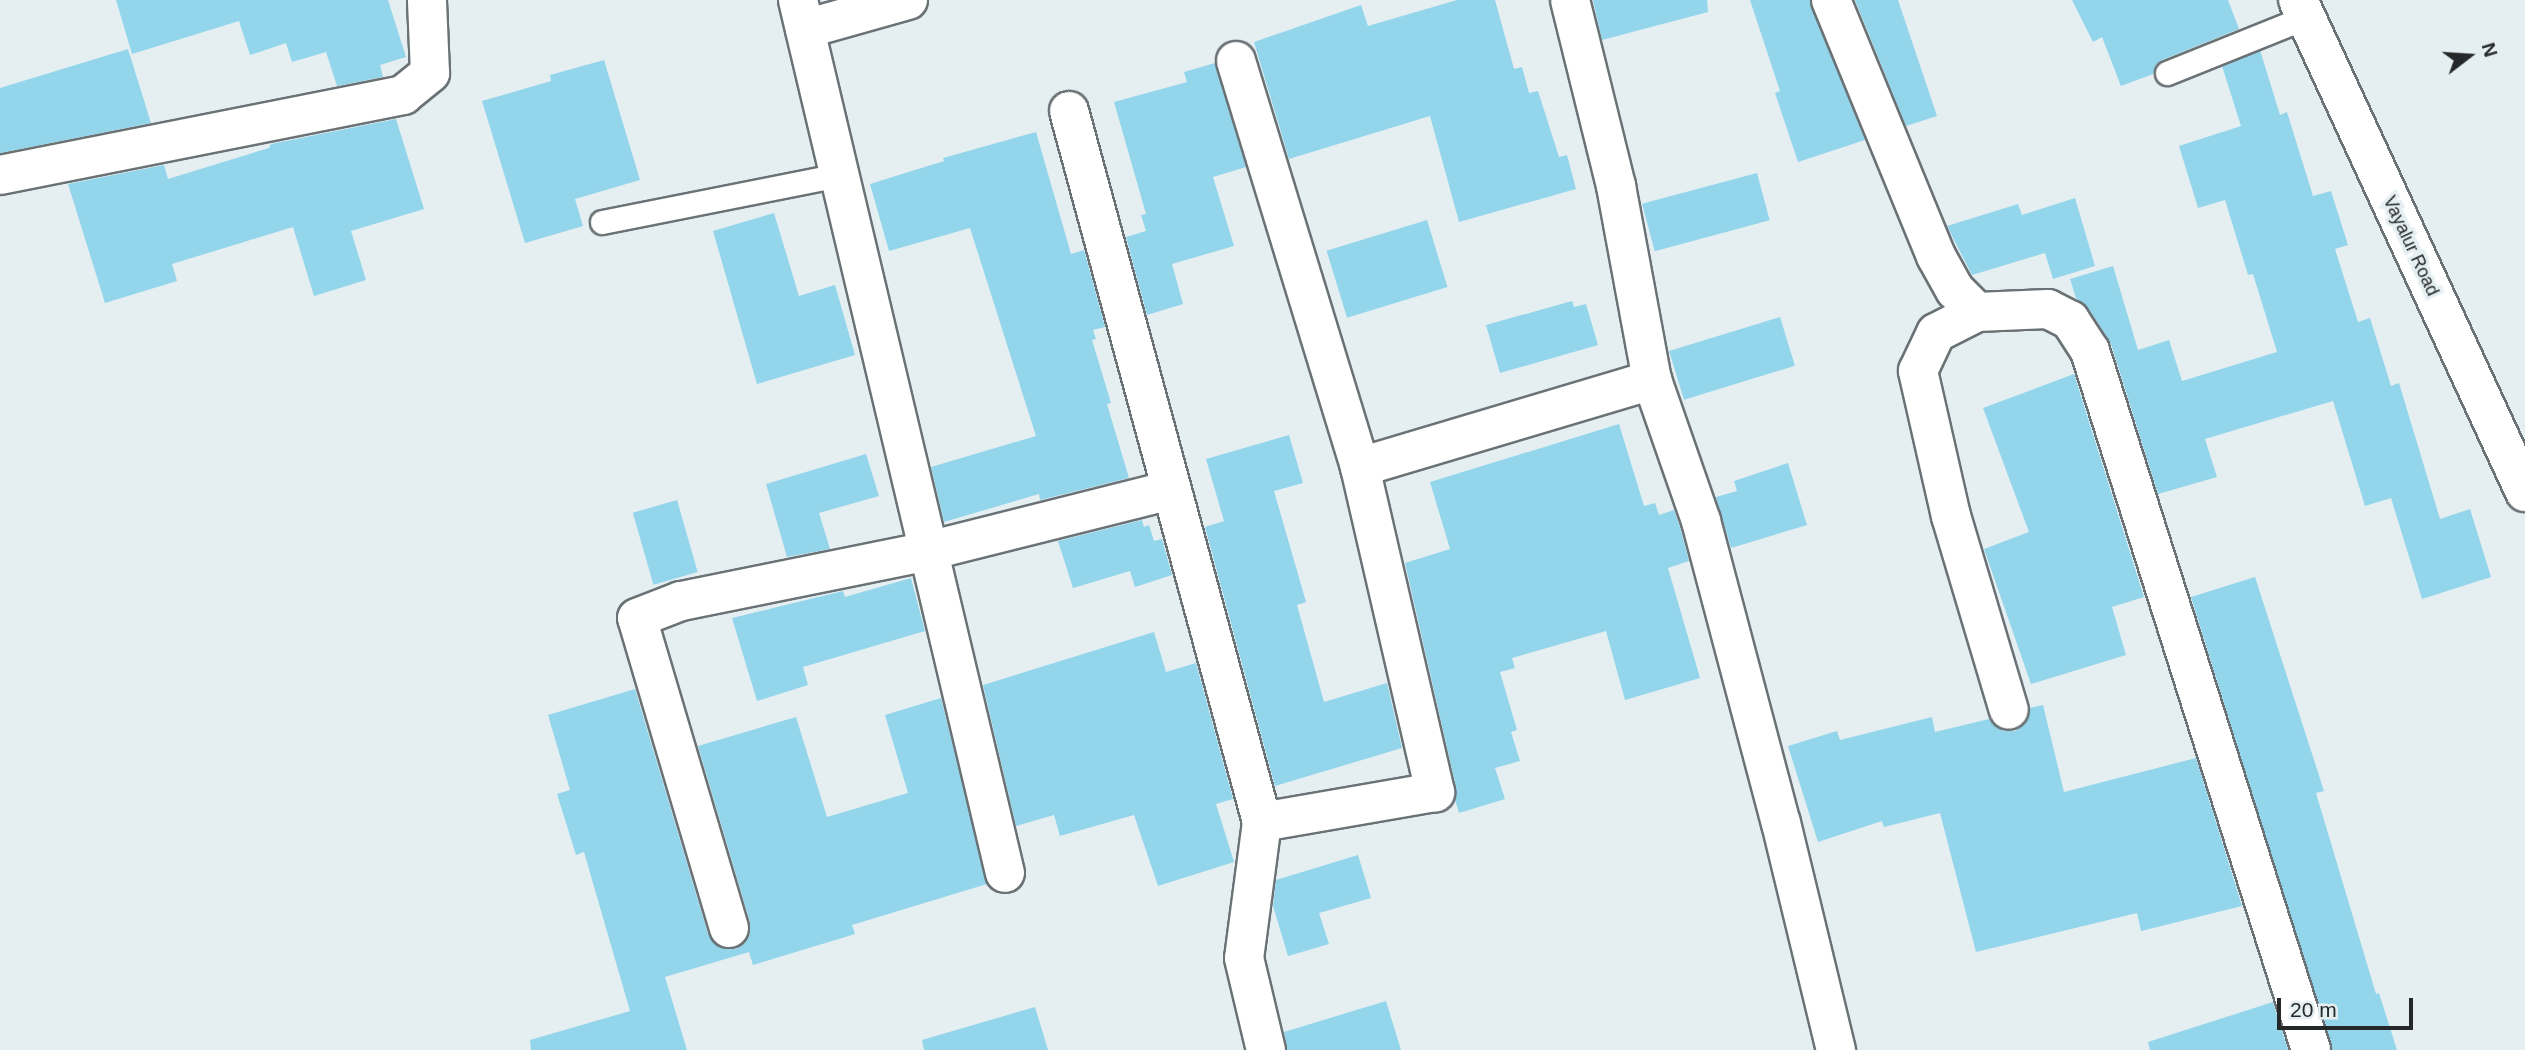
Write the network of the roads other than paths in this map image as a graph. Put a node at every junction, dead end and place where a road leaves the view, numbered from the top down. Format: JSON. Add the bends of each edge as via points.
{"nodes":[{"id":1,"x":427,"y":0,"type":"edge"},
{"id":2,"x":908,"y":0,"type":"edge"},
{"id":3,"x":1570,"y":0,"type":"edge"},
{"id":4,"x":1831,"y":0,"type":"edge"},
{"id":5,"x":2302,"y":9,"type":"edge"},
{"id":6,"x":802,"y":14,"type":"edge"},
{"id":7,"x":1236,"y":61,"type":"dead end"},
{"id":8,"x":2167,"y":73,"type":"dead end"},
{"id":9,"x":1069,"y":111,"type":"dead end"},
{"id":10,"x":0,"y":175,"type":"edge"},
{"id":11,"x":840,"y":175,"type":"junction"},
{"id":12,"x":603,"y":222,"type":"dead end"},
{"id":13,"x":1977,"y":312,"type":"junction"},
{"id":14,"x":1652,"y":380,"type":"junction"},
{"id":15,"x":1360,"y":467,"type":"junction"},
{"id":16,"x":1170,"y":490,"type":"junction"},
{"id":17,"x":2525,"y":492,"type":"edge"},
{"id":18,"x":928,"y":551,"type":"junction"},
{"id":19,"x":2009,"y":710,"type":"dead end"},
{"id":20,"x":1262,"y":822,"type":"junction"},
{"id":21,"x":1005,"y":873,"type":"dead end"},
{"id":22,"x":729,"y":928,"type":"dead end"},
{"id":23,"x":1266,"y":1050,"type":"edge"},
{"id":24,"x":1836,"y":1050,"type":"edge"},
{"id":25,"x":2311,"y":1050,"type":"edge"}],
"edges":[{"from":1,"to":10,"type":"street","via":[[430,73],[403,94]]},
{"from":2,"to":6,"type":"street"},
{"from":3,"to":14,"type":"street","via":[[1616,186]]},
{"from":4,"to":13,"type":"street","via":[[1936,256],[1955,290]]},
{"from":5,"to":8,"type":"lane"},
{"from":5,"to":17,"type":"street","name":"Vayalur Road"},
{"from":6,"to":11,"type":"street"},
{"from":7,"to":15,"type":"street"},
{"from":9,"to":16,"type":"street"},
{"from":11,"to":12,"type":"lane"},
{"from":11,"to":18,"type":"street"},
{"from":13,"to":19,"type":"street","via":[[1936,333],[1919,371],[1951,516]]},
{"from":13,"to":25,"type":"street","via":[[2048,309],[2070,320],[2090,351]]},
{"from":14,"to":15,"type":"street"},
{"from":14,"to":24,"type":"street","via":[[1701,521]]},
{"from":15,"to":20,"type":"street","via":[[1435,792]]},
{"from":16,"to":18,"type":"street"},
{"from":16,"to":20,"type":"street"},
{"from":18,"to":21,"type":"street"},
{"from":18,"to":22,"type":"street","via":[[681,601],[637,618]]},
{"from":20,"to":23,"type":"street","via":[[1244,958]]}]}
